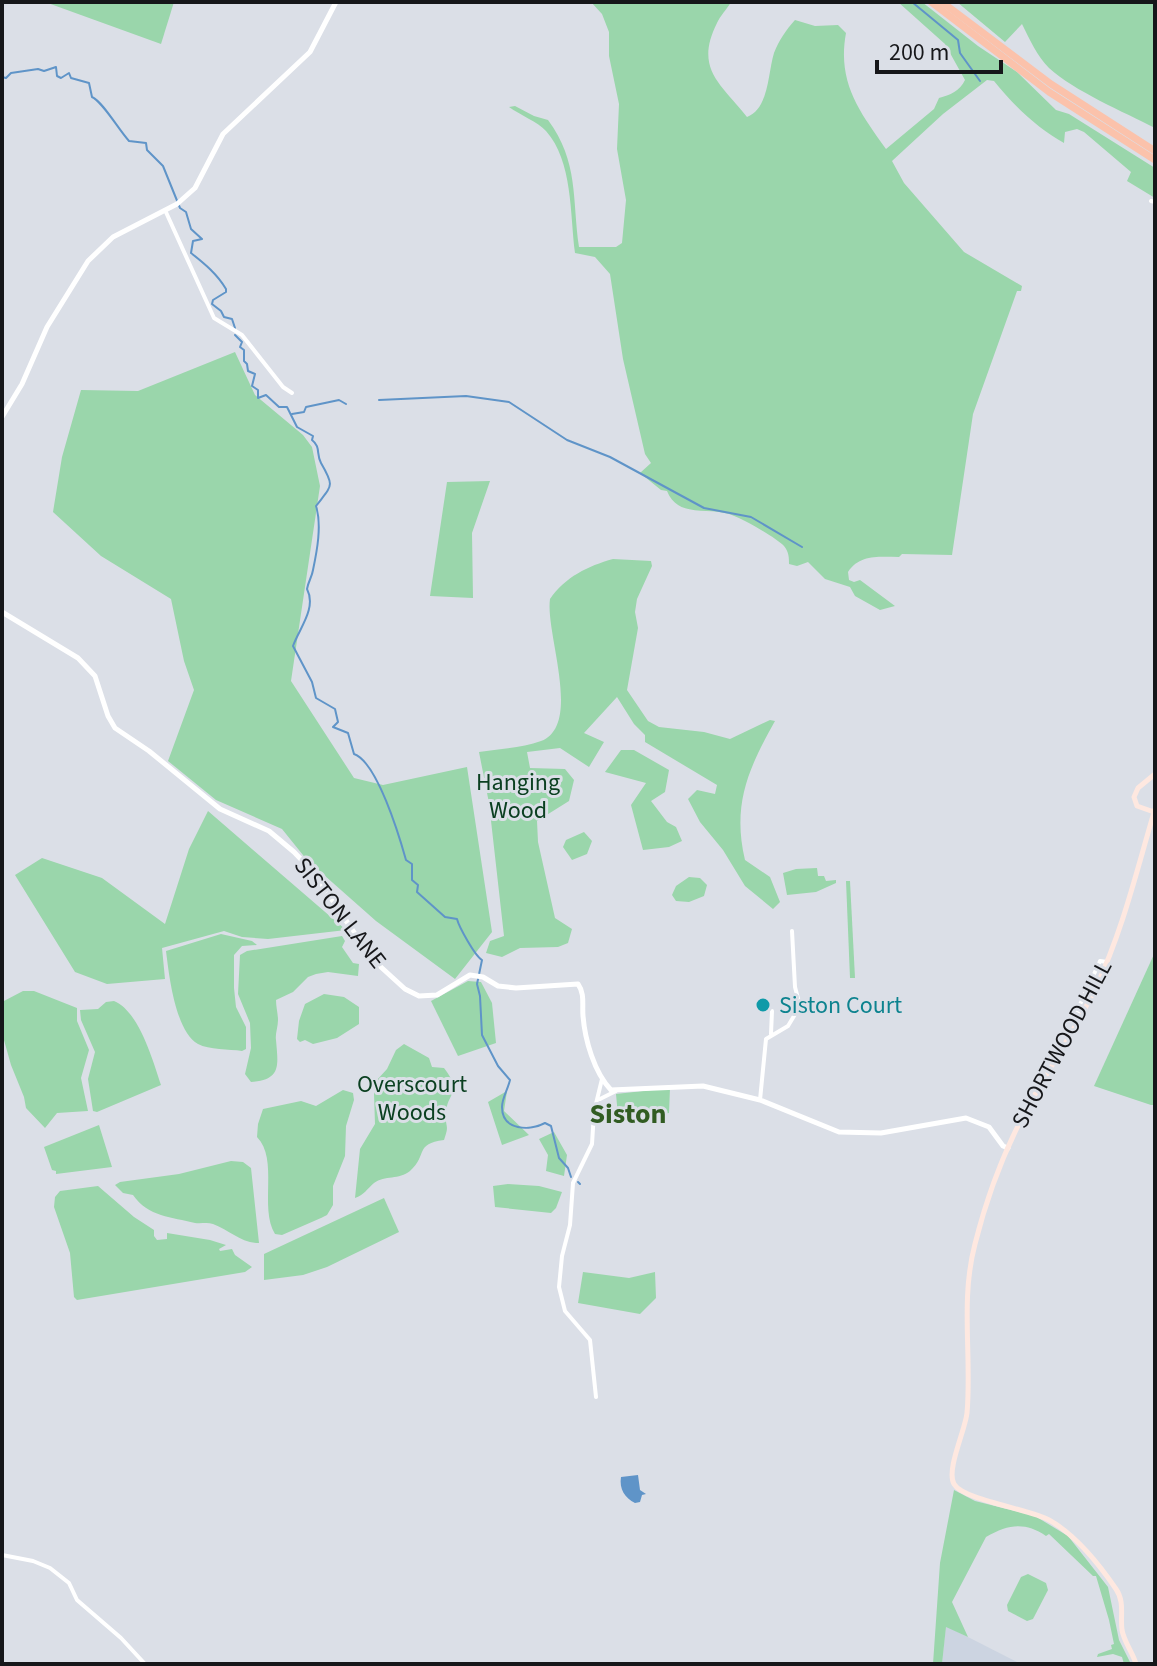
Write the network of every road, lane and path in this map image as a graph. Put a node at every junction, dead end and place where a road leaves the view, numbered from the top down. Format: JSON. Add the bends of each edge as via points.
{"nodes":[{"id":1,"x":336,"y":2,"type":"edge"},
{"id":2,"x":931,"y":2,"type":"edge"},
{"id":3,"x":942,"y":2,"type":"edge"},
{"id":4,"x":1155,"y":151,"type":"edge"},
{"id":5,"x":1155,"y":160,"type":"edge"},
{"id":6,"x":165,"y":210,"type":"junction"},
{"id":7,"x":292,"y":393,"type":"dead end"},
{"id":8,"x":2,"y":417,"type":"edge"},
{"id":9,"x":2,"y":612,"type":"edge"},
{"id":10,"x":1155,"y":774,"type":"edge"},
{"id":11,"x":1154,"y":810,"type":"edge"},
{"id":12,"x":792,"y":931,"type":"dead end"},
{"id":13,"x":772,"y":1011,"type":"dead end"},
{"id":14,"x":771,"y":1034,"type":"junction"},
{"id":15,"x":602,"y":1079,"type":"junction"},
{"id":16,"x":616,"y":1091,"type":"junction"},
{"id":17,"x":599,"y":1100,"type":"junction"},
{"id":18,"x":760,"y":1100,"type":"junction"},
{"id":19,"x":1009,"y":1145,"type":"junction"},
{"id":20,"x":596,"y":1397,"type":"dead end"},
{"id":21,"x":2,"y":1555,"type":"edge"},
{"id":22,"x":145,"y":1664,"type":"edge"},
{"id":23,"x":1136,"y":1664,"type":"edge"}],
"edges":[{"from":1,"to":6,"type":"street","via":[[310,52],[223,134],[195,188]]},
{"from":2,"to":5,"type":"highway","via":[[1049,92]]},
{"from":3,"to":4,"type":"highway","via":[[1051,84]]},
{"from":6,"to":7,"type":"street","via":[[214,318],[242,335]]},
{"from":6,"to":8,"type":"street","via":[[113,237],[88,261],[47,327]]},
{"from":9,"to":15,"type":"street","name":"SISTON LANE","via":[[78,658],[95,676],[115,728],[220,809],[269,831],[294,852],[315,874],[371,958],[405,989],[430,996],[465,977],[478,976],[516,988],[578,984],[585,1032]]},
{"from":10,"to":11,"type":"main road","name":"SHORTWOOD HILL","via":[[1134,797],[1137,806]]},
{"from":11,"to":19,"type":"main road","name":"SHORTWOOD HILL","via":[[1107,962]]},
{"from":12,"to":14,"type":"street","via":[[800,1006],[788,1026]]},
{"from":13,"to":14,"type":"street"},
{"from":14,"to":18,"type":"street","via":[[766,1039]]},
{"from":15,"to":16,"type":"street","name":"SISTON LANE"},
{"from":15,"to":17,"type":"street"},
{"from":16,"to":17,"type":"street"},
{"from":16,"to":18,"type":"street","via":[[692,1085]]},
{"from":17,"to":20,"type":"street","via":[[592,1144],[573,1183],[559,1287],[565,1311],[590,1340]]},
{"from":18,"to":19,"type":"street","via":[[839,1132],[889,1133],[966,1118],[982,1123],[1003,1146]]},
{"from":19,"to":23,"type":"main road","name":"SHORTWOOD HILL","via":[[972,1255],[967,1408],[954,1485],[981,1499],[1032,1513],[1073,1536],[1121,1598],[1122,1631]]},
{"from":21,"to":22,"type":"street","via":[[50,1568]]}]}
